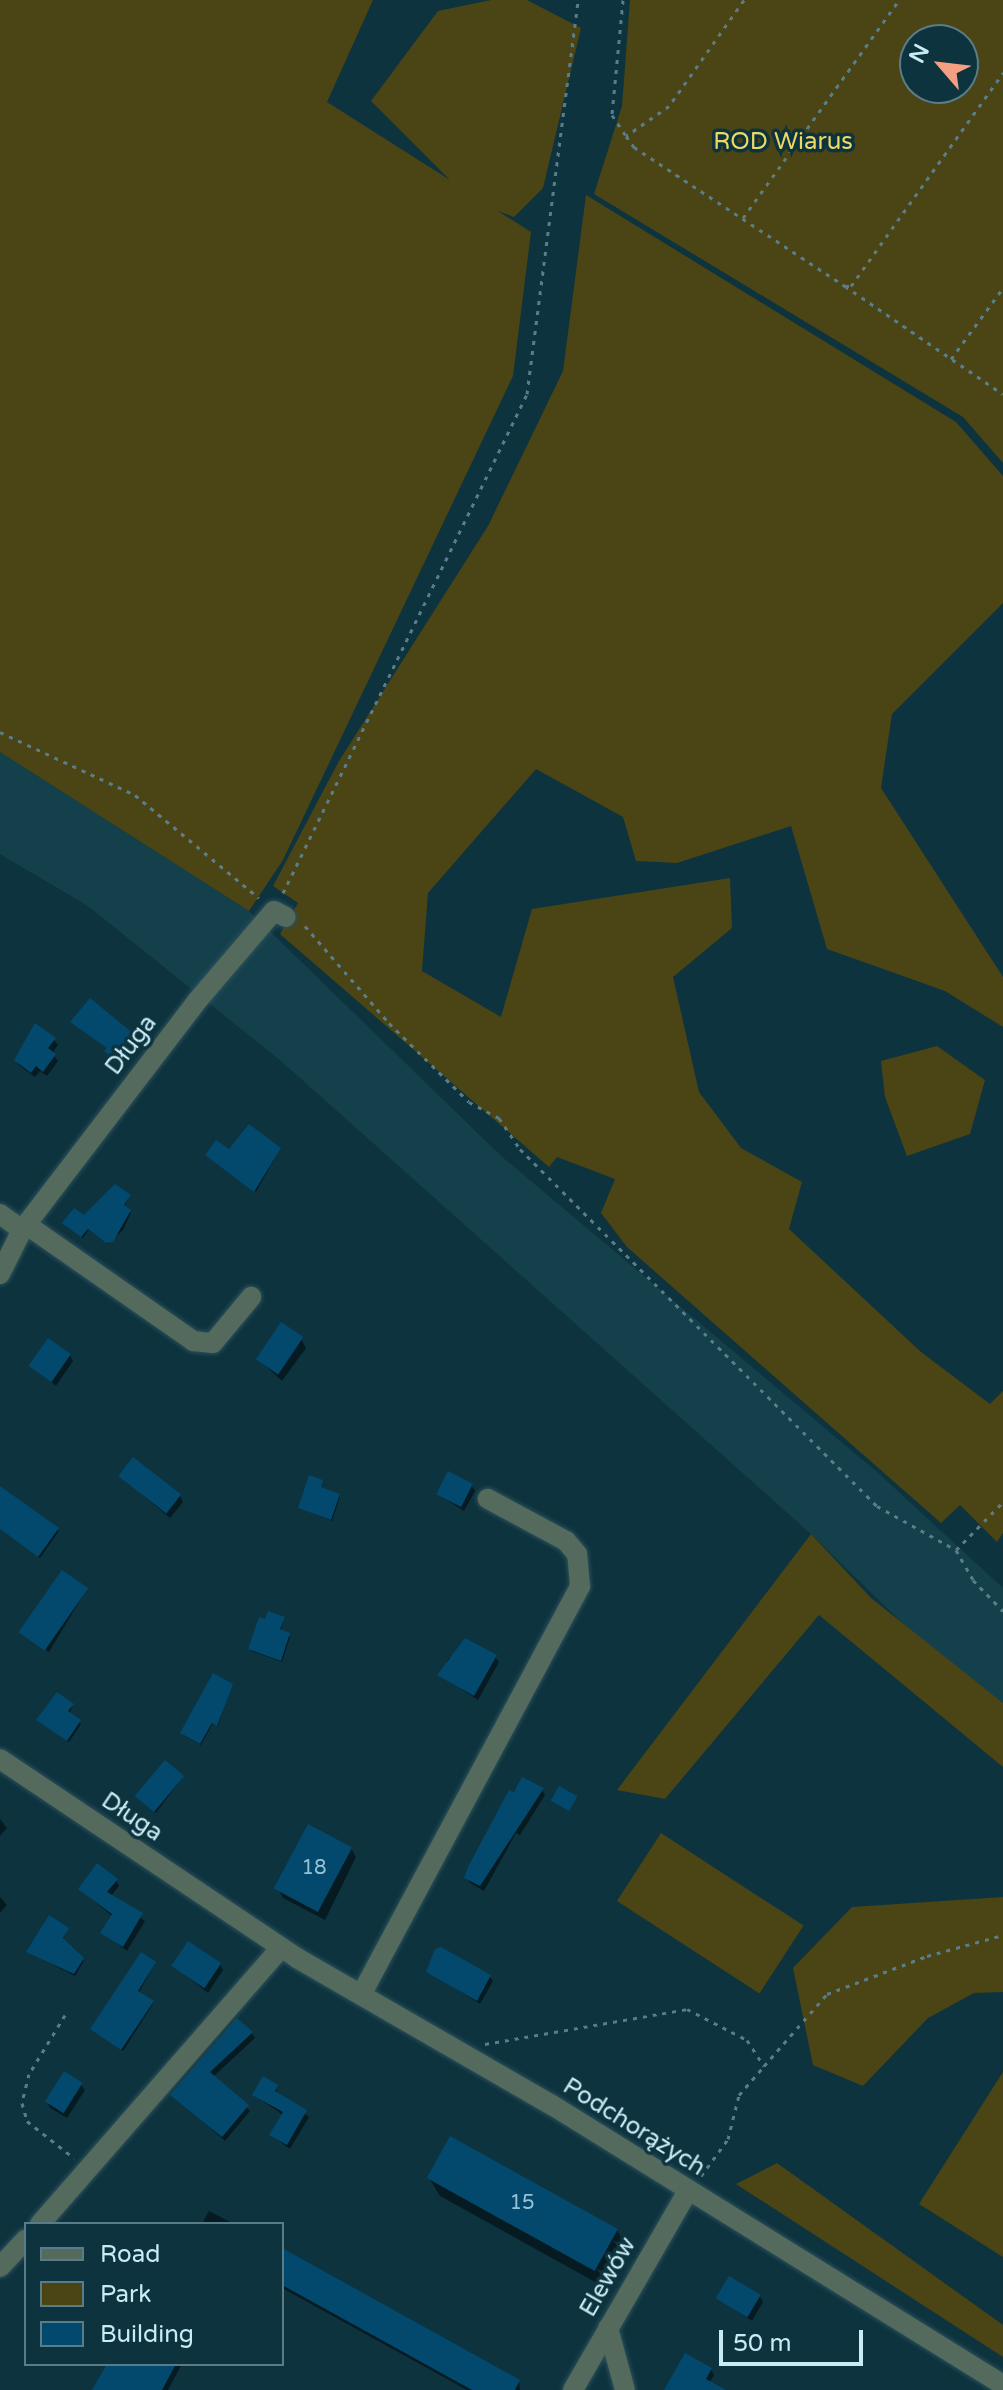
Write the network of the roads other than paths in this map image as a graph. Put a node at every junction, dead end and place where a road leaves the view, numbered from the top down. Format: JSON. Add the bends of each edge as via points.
{"nodes":[{"id":1,"x":280,"y":914,"type":"road end"},
{"id":2,"x":0,"y":1214,"type":"edge"},
{"id":3,"x":25,"y":1228,"type":"junction"},
{"id":4,"x":0,"y":1274,"type":"edge"},
{"id":5,"x":251,"y":1297,"type":"dead end"},
{"id":6,"x":488,"y":1499,"type":"dead end"},
{"id":7,"x":0,"y":1759,"type":"edge"},
{"id":8,"x":234,"y":1918,"type":"joint"},
{"id":9,"x":281,"y":1948,"type":"junction"},
{"id":10,"x":361,"y":1995,"type":"junction"},
{"id":11,"x":688,"y":2191,"type":"junction"},
{"id":12,"x":42,"y":2222,"type":"edge"},
{"id":13,"x":24,"y":2241,"type":"edge"},
{"id":14,"x":0,"y":2267,"type":"edge"},
{"id":15,"x":608,"y":2328,"type":"junction"},
{"id":16,"x":1003,"y":2385,"type":"edge"},
{"id":17,"x":573,"y":2390,"type":"edge"},
{"id":18,"x":625,"y":2390,"type":"edge"}],
"edges":[{"from":1,"to":3,"type":"street","name":"Długa","via":[[259,928],[197,1001]]},
{"from":2,"to":3,"type":"street"},
{"from":3,"to":4,"type":"street","name":"Długa"},
{"from":3,"to":5,"type":"street","via":[[193,1341],[213,1343]]},
{"from":6,"to":10,"type":"street","via":[[566,1541],[577,1554],[580,1586]]},
{"from":7,"to":8,"type":"street","name":"Długa"},
{"from":8,"to":9,"type":"street","name":"Podchorążych"},
{"from":9,"to":10,"type":"street","name":"Podchorążych"},
{"from":9,"to":12,"type":"street"},
{"from":10,"to":11,"type":"street","name":"Podchorążych"},
{"from":11,"to":15,"type":"street","name":"Elewów"},
{"from":11,"to":16,"type":"street","name":"Podchorążych"},
{"from":13,"to":14,"type":"street"},
{"from":15,"to":17,"type":"street","name":"Elewów"},
{"from":15,"to":18,"type":"street"}]}
